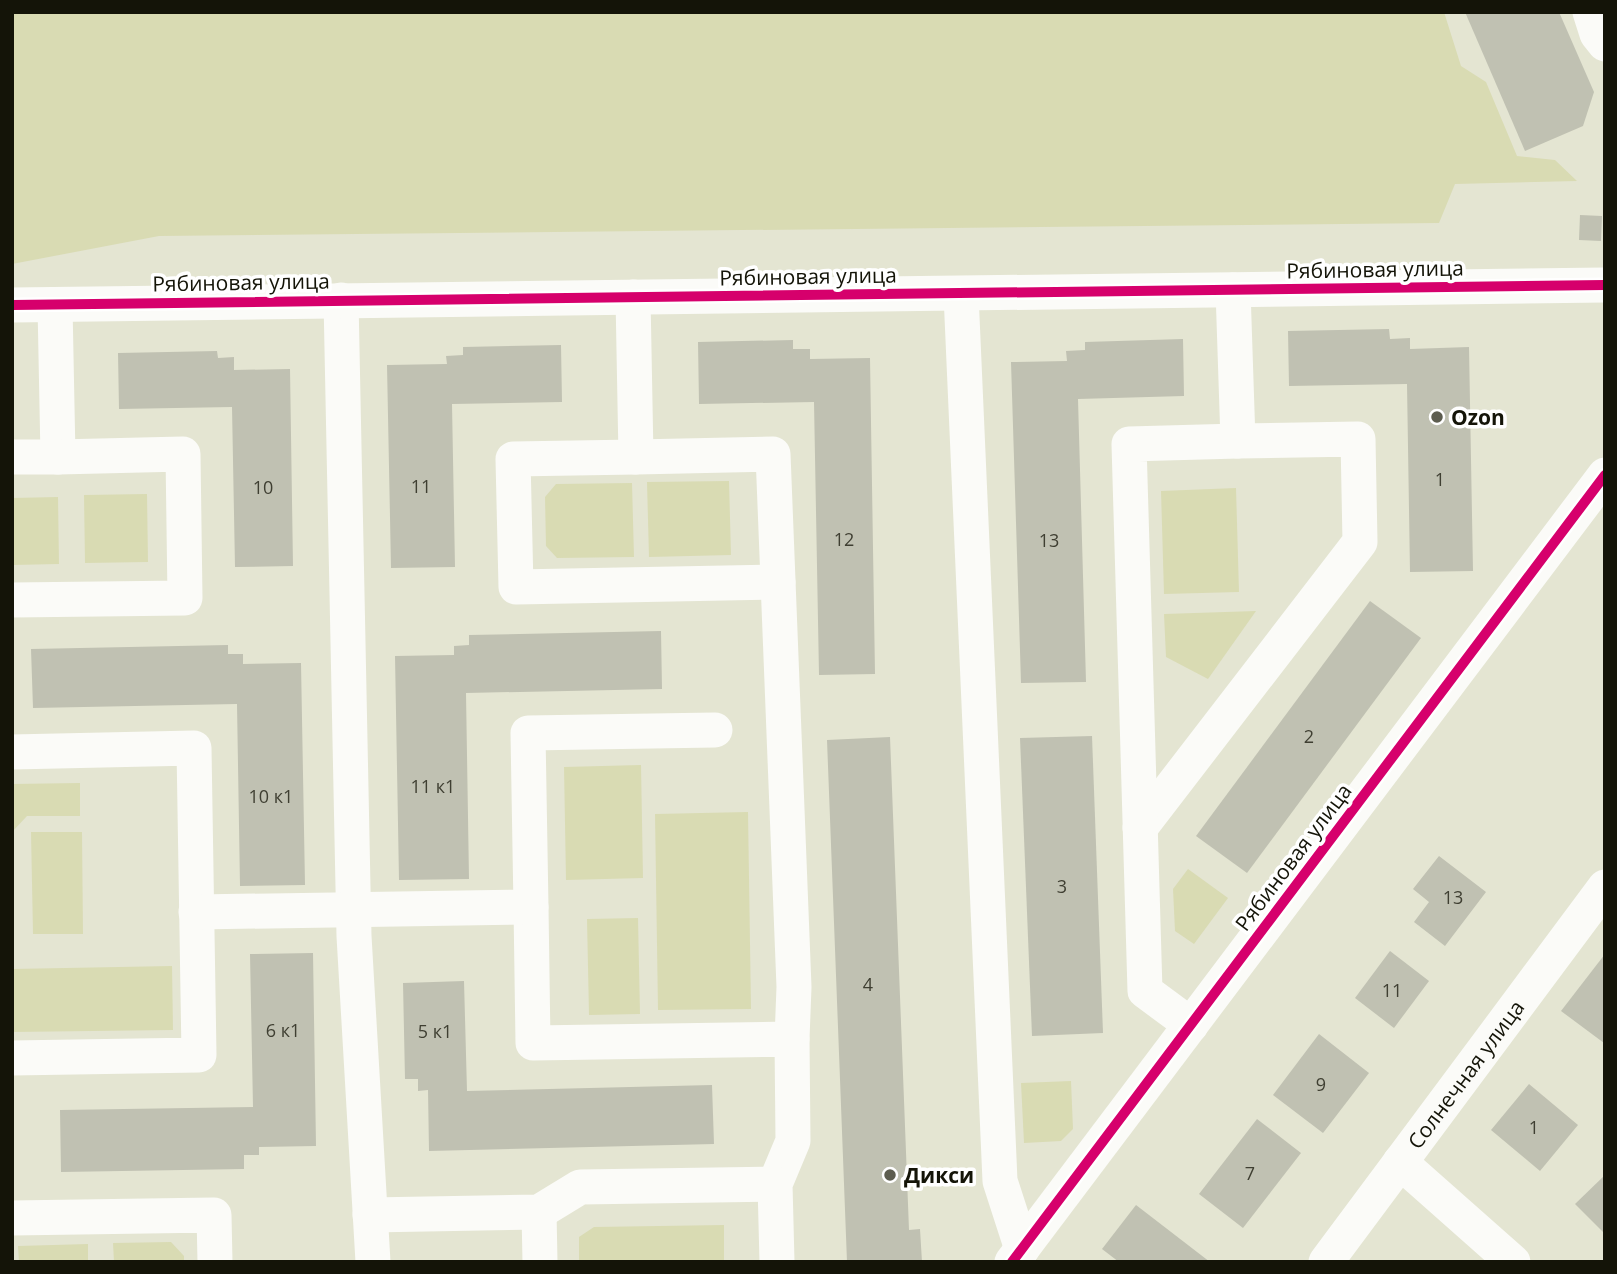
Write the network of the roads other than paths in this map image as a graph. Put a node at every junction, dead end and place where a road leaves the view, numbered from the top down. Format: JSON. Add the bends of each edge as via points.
{"nodes":[{"id":1,"x":1590,"y":12,"type":"edge"},
{"id":2,"x":1605,"y":44,"type":"edge"},
{"id":3,"x":1605,"y":285,"type":"edge"},
{"id":4,"x":1233,"y":290,"type":"junction"},
{"id":5,"x":961,"y":294,"type":"junction"},
{"id":6,"x":633,"y":297,"type":"junction"},
{"id":7,"x":341,"y":300,"type":"junction"},
{"id":8,"x":12,"y":305,"type":"edge"},
{"id":9,"x":55,"y":305,"type":"junction"},
{"id":10,"x":1238,"y":441,"type":"junction"},
{"id":11,"x":12,"y":457,"type":"edge"},
{"id":12,"x":58,"y":457,"type":"junction"},
{"id":13,"x":636,"y":457,"type":"junction"},
{"id":14,"x":1605,"y":475,"type":"edge"},
{"id":15,"x":778,"y":582,"type":"junction"},
{"id":16,"x":12,"y":600,"type":"edge"},
{"id":17,"x":715,"y":730,"type":"dead end"},
{"id":18,"x":12,"y":752,"type":"edge"},
{"id":19,"x":1140,"y":828,"type":"junction"},
{"id":20,"x":1605,"y":887,"type":"edge"},
{"id":21,"x":531,"y":906,"type":"junction"},
{"id":22,"x":353,"y":909,"type":"junction"},
{"id":23,"x":196,"y":912,"type":"junction"},
{"id":24,"x":1191,"y":1025,"type":"junction"},
{"id":25,"x":792,"y":1039,"type":"junction"},
{"id":26,"x":12,"y":1058,"type":"edge"},
{"id":27,"x":1400,"y":1162,"type":"junction"},
{"id":28,"x":775,"y":1184,"type":"junction"},
{"id":29,"x":539,"y":1212,"type":"junction"},
{"id":30,"x":370,"y":1215,"type":"junction"},
{"id":31,"x":12,"y":1218,"type":"edge"},
{"id":32,"x":1017,"y":1255,"type":"edge"},
{"id":33,"x":215,"y":1262,"type":"edge"},
{"id":34,"x":373,"y":1262,"type":"edge"},
{"id":35,"x":540,"y":1262,"type":"edge"},
{"id":36,"x":777,"y":1262,"type":"edge"},
{"id":37,"x":1326,"y":1262,"type":"edge"},
{"id":38,"x":1513,"y":1262,"type":"edge"}],
"edges":[{"from":1,"to":2,"type":"street"},
{"from":3,"to":4,"type":"street","name":"Рябиновая улица"},
{"from":4,"to":5,"type":"street","name":"Рябиновая улица"},
{"from":4,"to":10,"type":"street"},
{"from":5,"to":6,"type":"street","name":"Рябиновая улица"},
{"from":5,"to":32,"type":"street","via":[[1000,1181]]},
{"from":6,"to":7,"type":"street","name":"Рябиновая улица"},
{"from":6,"to":13,"type":"street"},
{"from":7,"to":9,"type":"street","name":"Рябиновая улица"},
{"from":7,"to":22,"type":"street"},
{"from":8,"to":9,"type":"street","name":"Рябиновая улица"},
{"from":9,"to":12,"type":"street"},
{"from":10,"to":19,"type":"street","via":[[1129,444]]},
{"from":10,"to":19,"type":"street","via":[[1358,439],[1360,542]]},
{"from":11,"to":12,"type":"street"},
{"from":12,"to":16,"type":"street","via":[[183,454],[185,597]]},
{"from":13,"to":15,"type":"street","via":[[773,454]]},
{"from":13,"to":15,"type":"street","via":[[513,459],[516,587]]},
{"from":14,"to":24,"type":"street","name":"Рябиновая улица"},
{"from":15,"to":25,"type":"street","via":[[794,988]]},
{"from":17,"to":21,"type":"street","via":[[528,733]]},
{"from":18,"to":23,"type":"street","via":[[194,748]]},
{"from":19,"to":24,"type":"street","via":[[1145,991]]},
{"from":20,"to":27,"type":"street","name":"Солнечная улица"},
{"from":21,"to":22,"type":"street"},
{"from":21,"to":25,"type":"street","via":[[533,1043]]},
{"from":22,"to":23,"type":"street"},
{"from":22,"to":30,"type":"street"},
{"from":23,"to":26,"type":"street","via":[[199,1055]]},
{"from":24,"to":32,"type":"street","name":"Рябиновая улица"},
{"from":25,"to":28,"type":"street","via":[[793,1142]]},
{"from":27,"to":37,"type":"street","name":"Солнечная улица"},
{"from":27,"to":38,"type":"street"},
{"from":28,"to":29,"type":"street","via":[[580,1187]]},
{"from":28,"to":36,"type":"street"},
{"from":29,"to":30,"type":"street"},
{"from":29,"to":35,"type":"street"},
{"from":30,"to":34,"type":"street"},
{"from":31,"to":33,"type":"street","via":[[214,1214]]}]}
